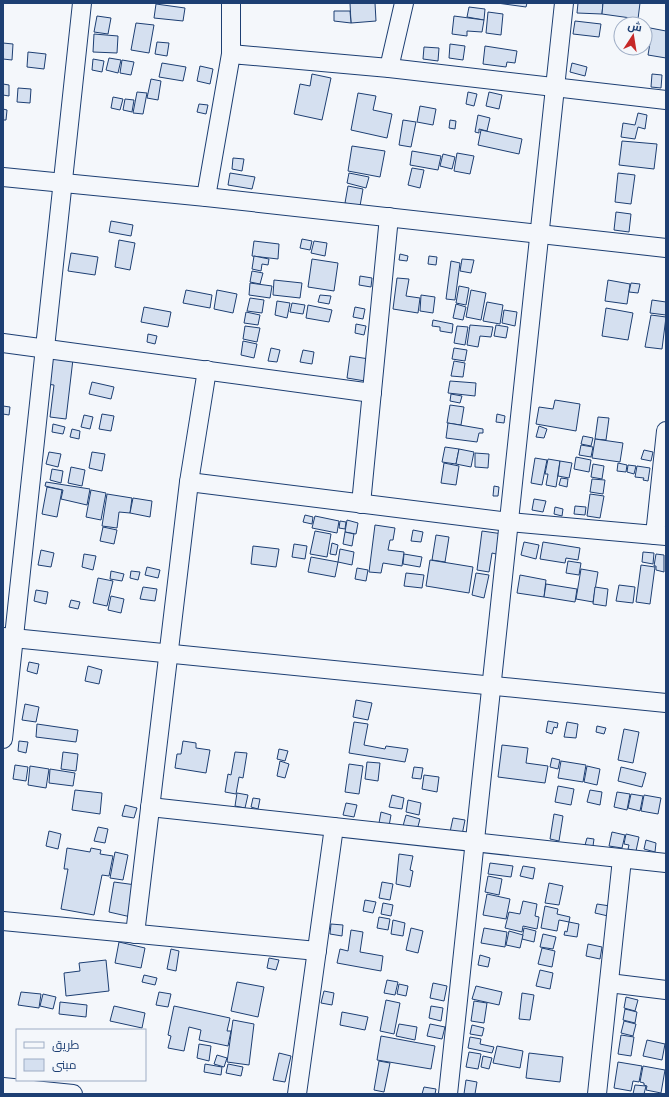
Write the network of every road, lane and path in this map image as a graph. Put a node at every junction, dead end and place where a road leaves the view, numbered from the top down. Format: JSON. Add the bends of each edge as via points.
{"nodes":[{"id":1,"x":82,"y":3,"type":"edge"},
{"id":2,"x":231,"y":3,"type":"edge"},
{"id":3,"x":404,"y":3,"type":"edge"},
{"id":4,"x":564,"y":3,"type":"edge"},
{"id":5,"x":231,"y":54,"type":"junction"},
{"id":6,"x":389,"y":68,"type":"junction"},
{"id":7,"x":555,"y":88,"type":"junction"},
{"id":8,"x":666,"y":100,"type":"edge"},
{"id":9,"x":3,"y":177,"type":"edge"},
{"id":10,"x":63,"y":182,"type":"junction"},
{"id":11,"x":206,"y":197,"type":"junction"},
{"id":12,"x":389,"y":217,"type":"junction"},
{"id":13,"x":540,"y":234,"type":"junction"},
{"id":14,"x":666,"y":248,"type":"edge"},
{"id":15,"x":3,"y":343,"type":"edge"},
{"id":16,"x":45,"y":348,"type":"junction"},
{"id":17,"x":207,"y":370,"type":"junction"},
{"id":18,"x":372,"y":393,"type":"junction"},
{"id":19,"x":666,"y":431,"type":"edge"},
{"id":20,"x":189,"y":482,"type":"junction"},
{"id":21,"x":361,"y":504,"type":"junction"},
{"id":22,"x":509,"y":522,"type":"junction"},
{"id":23,"x":661,"y":536,"type":"edge"},
{"id":24,"x":8,"y":637,"type":"edge"},
{"id":25,"x":169,"y":654,"type":"junction"},
{"id":26,"x":492,"y":686,"type":"junction"},
{"id":27,"x":666,"y":703,"type":"edge"},
{"id":28,"x":3,"y":739,"type":"edge"},
{"id":29,"x":150,"y":807,"type":"junction"},
{"id":30,"x":334,"y":827,"type":"junction"},
{"id":31,"x":475,"y":842,"type":"junction"},
{"id":32,"x":622,"y":859,"type":"junction"},
{"id":33,"x":666,"y":863,"type":"edge"},
{"id":34,"x":3,"y":921,"type":"edge"},
{"id":35,"x":135,"y":934,"type":"junction"},
{"id":36,"x":317,"y":951,"type":"junction"},
{"id":37,"x":609,"y":983,"type":"junction"},
{"id":38,"x":666,"y":990,"type":"edge"},
{"id":39,"x":3,"y":1087,"type":"edge"},
{"id":40,"x":73,"y":1094,"type":"edge"},
{"id":41,"x":297,"y":1094,"type":"edge"},
{"id":42,"x":448,"y":1094,"type":"edge"},
{"id":43,"x":597,"y":1094,"type":"edge"}],
"edges":[{"from":1,"to":10,"type":"street"},
{"from":2,"to":5,"type":"street"},
{"from":3,"to":6,"type":"street"},
{"from":4,"to":7,"type":"street"},
{"from":5,"to":6,"type":"street"},
{"from":5,"to":11,"type":"street"},
{"from":6,"to":7,"type":"street"},
{"from":7,"to":8,"type":"street"},
{"from":7,"to":13,"type":"street"},
{"from":9,"to":10,"type":"street"},
{"from":10,"to":11,"type":"street"},
{"from":10,"to":16,"type":"street"},
{"from":11,"to":12,"type":"street"},
{"from":12,"to":13,"type":"street"},
{"from":12,"to":18,"type":"street"},
{"from":13,"to":14,"type":"street"},
{"from":13,"to":22,"type":"street"},
{"from":15,"to":16,"type":"street"},
{"from":16,"to":17,"type":"street"},
{"from":16,"to":24,"type":"street"},
{"from":17,"to":18,"type":"street"},
{"from":17,"to":20,"type":"street"},
{"from":18,"to":21,"type":"street"},
{"from":19,"to":23,"type":"street"},
{"from":20,"to":21,"type":"street"},
{"from":20,"to":25,"type":"street"},
{"from":21,"to":22,"type":"street"},
{"from":22,"to":23,"type":"street"},
{"from":22,"to":26,"type":"street"},
{"from":24,"to":25,"type":"street"},
{"from":24,"to":28,"type":"street"},
{"from":25,"to":26,"type":"street"},
{"from":25,"to":29,"type":"street"},
{"from":26,"to":27,"type":"street"},
{"from":26,"to":31,"type":"street"},
{"from":29,"to":30,"type":"street"},
{"from":29,"to":35,"type":"street"},
{"from":30,"to":31,"type":"street"},
{"from":30,"to":36,"type":"street"},
{"from":31,"to":32,"type":"street"},
{"from":31,"to":42,"type":"street"},
{"from":32,"to":33,"type":"street"},
{"from":32,"to":37,"type":"street"},
{"from":34,"to":35,"type":"street"},
{"from":35,"to":36,"type":"street"},
{"from":36,"to":41,"type":"street"},
{"from":37,"to":38,"type":"street"},
{"from":37,"to":43,"type":"street"},
{"from":39,"to":40,"type":"street"}]}
